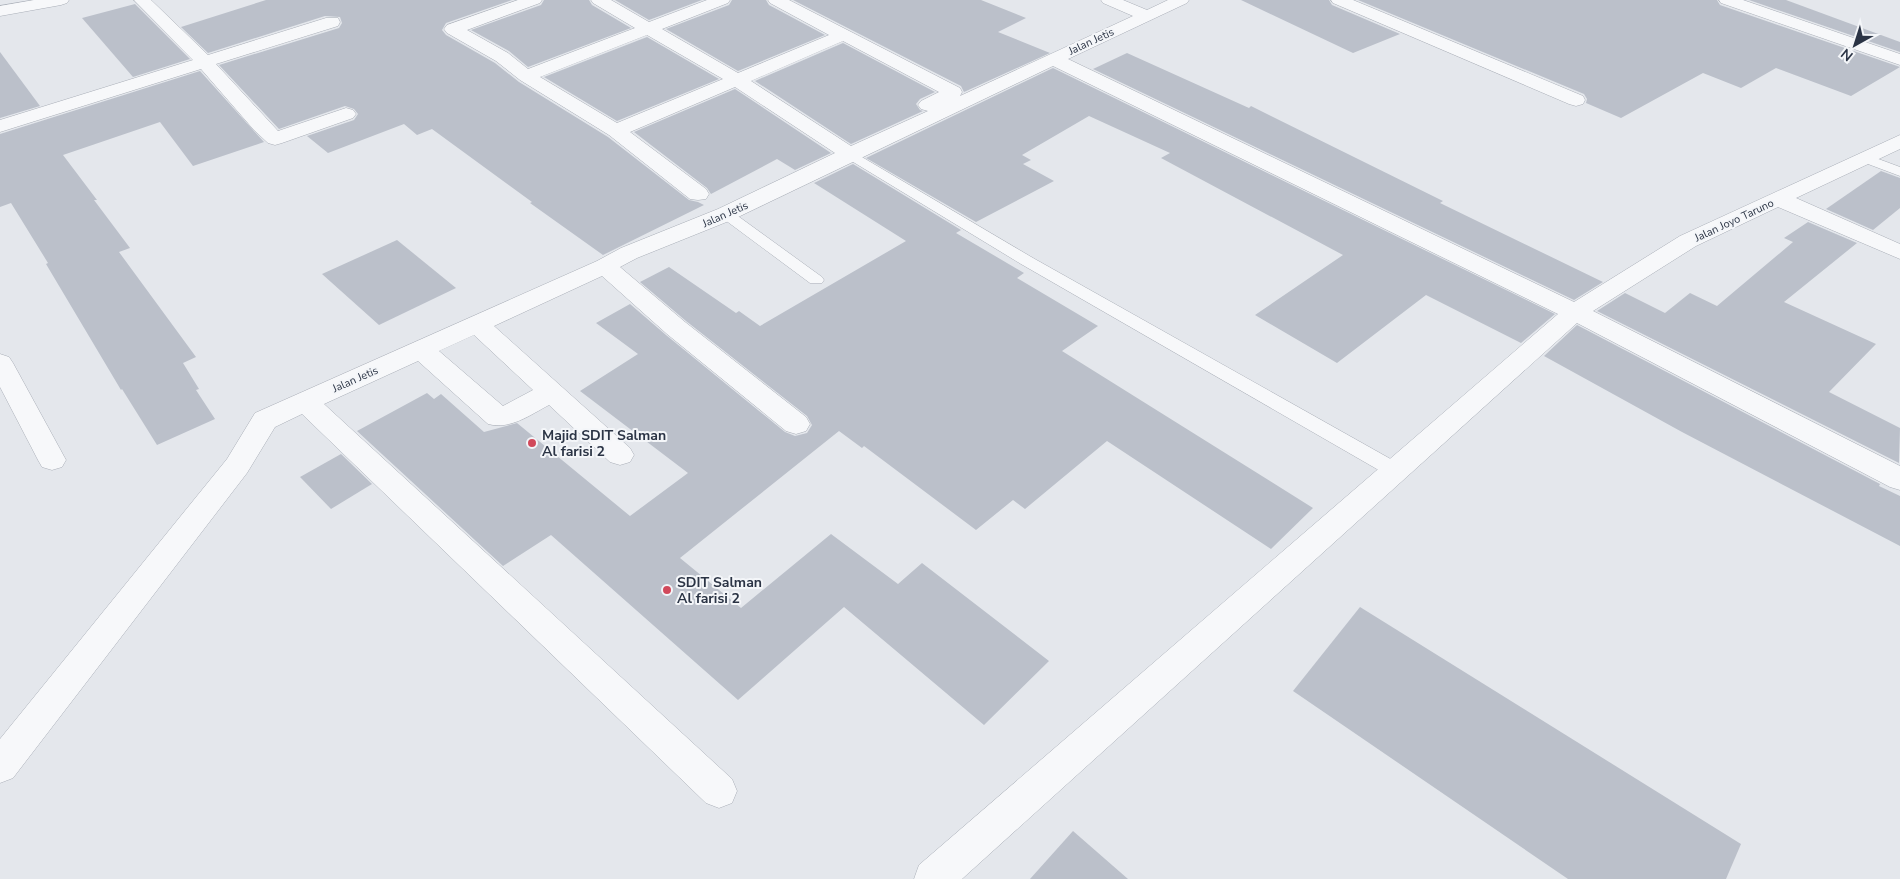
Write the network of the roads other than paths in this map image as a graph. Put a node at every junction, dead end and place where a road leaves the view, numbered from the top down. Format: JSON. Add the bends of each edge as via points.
{"nodes":[{"id":1,"x":61,"y":0,"type":"edge"},
{"id":2,"x":142,"y":0,"type":"edge"},
{"id":3,"x":534,"y":0,"type":"edge"},
{"id":4,"x":599,"y":0,"type":"edge"},
{"id":5,"x":722,"y":0,"type":"edge"},
{"id":6,"x":776,"y":0,"type":"edge"},
{"id":7,"x":1110,"y":0,"type":"edge"},
{"id":8,"x":1181,"y":0,"type":"edge"},
{"id":9,"x":1339,"y":0,"type":"edge"},
{"id":10,"x":1727,"y":0,"type":"edge"},
{"id":11,"x":0,"y":11,"type":"edge"},
{"id":12,"x":1145,"y":15,"type":"junction"},
{"id":13,"x":332,"y":22,"type":"dead end"},
{"id":14,"x":648,"y":28,"type":"junction"},
{"id":15,"x":843,"y":35,"type":"junction"},
{"id":16,"x":1053,"y":59,"type":"junction"},
{"id":17,"x":1900,"y":60,"type":"edge"},
{"id":18,"x":204,"y":61,"type":"junction"},
{"id":19,"x":526,"y":76,"type":"junction"},
{"id":20,"x":737,"y":80,"type":"junction"},
{"id":21,"x":1576,"y":100,"type":"dead end"},
{"id":22,"x":928,"y":105,"type":"dead end"},
{"id":23,"x":346,"y":114,"type":"dead end"},
{"id":24,"x":0,"y":126,"type":"edge"},
{"id":25,"x":616,"y":131,"type":"junction"},
{"id":26,"x":1900,"y":141,"type":"edge"},
{"id":27,"x":850,"y":154,"type":"junction"},
{"id":28,"x":1865,"y":158,"type":"junction"},
{"id":29,"x":1900,"y":172,"type":"edge"},
{"id":30,"x":698,"y":194,"type":"dead end"},
{"id":31,"x":1779,"y":199,"type":"junction"},
{"id":32,"x":726,"y":214,"type":"junction"},
{"id":33,"x":1900,"y":252,"type":"edge"},
{"id":34,"x":605,"y":266,"type":"junction"},
{"id":35,"x":816,"y":280,"type":"dead end"},
{"id":36,"x":1575,"y":312,"type":"junction"},
{"id":37,"x":477,"y":324,"type":"junction"},
{"id":38,"x":421,"y":349,"type":"junction"},
{"id":39,"x":0,"y":363,"type":"edge"},
{"id":40,"x":550,"y":392,"type":"junction"},
{"id":41,"x":305,"y":402,"type":"junction"},
{"id":42,"x":796,"y":424,"type":"dead end"},
{"id":43,"x":620,"y":455,"type":"dead end"},
{"id":44,"x":52,"y":460,"type":"dead end"},
{"id":45,"x":1396,"y":471,"type":"junction"},
{"id":46,"x":1900,"y":479,"type":"edge"},
{"id":47,"x":0,"y":766,"type":"edge"},
{"id":48,"x":719,"y":791,"type":"dead end"},
{"id":49,"x":933,"y":879,"type":"edge"}],
"edges":[{"from":1,"to":11,"type":"street"},
{"from":2,"to":18,"type":"street"},
{"from":3,"to":19,"type":"street","via":[[453,29],[502,57]]},
{"from":4,"to":14,"type":"street"},
{"from":5,"to":14,"type":"street"},
{"from":6,"to":15,"type":"street"},
{"from":7,"to":12,"type":"street"},
{"from":8,"to":12,"type":"street","name":"Jalan Jetis"},
{"from":9,"to":21,"type":"street"},
{"from":10,"to":17,"type":"street"},
{"from":12,"to":16,"type":"street","name":"Jalan Jetis"},
{"from":13,"to":18,"type":"street"},
{"from":14,"to":19,"type":"street"},
{"from":14,"to":20,"type":"street"},
{"from":15,"to":20,"type":"street"},
{"from":15,"to":22,"type":"street","via":[[953,92]]},
{"from":16,"to":27,"type":"street","name":"Jalan Jetis"},
{"from":16,"to":36,"type":"street"},
{"from":18,"to":23,"type":"street","via":[[275,139]]},
{"from":18,"to":24,"type":"street"},
{"from":19,"to":25,"type":"street"},
{"from":20,"to":25,"type":"street"},
{"from":20,"to":27,"type":"street"},
{"from":25,"to":30,"type":"street"},
{"from":26,"to":28,"type":"street","name":"Jalan Joyo Taruno"},
{"from":27,"to":32,"type":"street","name":"Jalan Jetis"},
{"from":27,"to":45,"type":"lane","via":[[1027,261]]},
{"from":28,"to":29,"type":"lane"},
{"from":28,"to":31,"type":"street","name":"Jalan Joyo Taruno"},
{"from":31,"to":33,"type":"street"},
{"from":31,"to":36,"type":"street","name":"Jalan Joyo Taruno","via":[[1688,241]]},
{"from":32,"to":34,"type":"street","name":"Jalan Jetis"},
{"from":32,"to":35,"type":"lane"},
{"from":34,"to":37,"type":"street","name":"Jalan Jetis"},
{"from":34,"to":42,"type":"street","via":[[676,328]]},
{"from":36,"to":45,"type":"street","name":"Jalan Joyo Taruno"},
{"from":36,"to":46,"type":"street"},
{"from":37,"to":38,"type":"street","name":"Jalan Jetis"},
{"from":37,"to":40,"type":"street"},
{"from":38,"to":40,"type":"street","via":[[498,417],[511,414]]},
{"from":38,"to":41,"type":"street","name":"Jalan Jetis"},
{"from":39,"to":44,"type":"street"},
{"from":40,"to":43,"type":"street"},
{"from":41,"to":47,"type":"street","name":"Jalan Jetis","via":[[265,420],[237,466]]},
{"from":41,"to":48,"type":"street"},
{"from":45,"to":49,"type":"street","name":"Jalan Joyo Taruno"}]}
